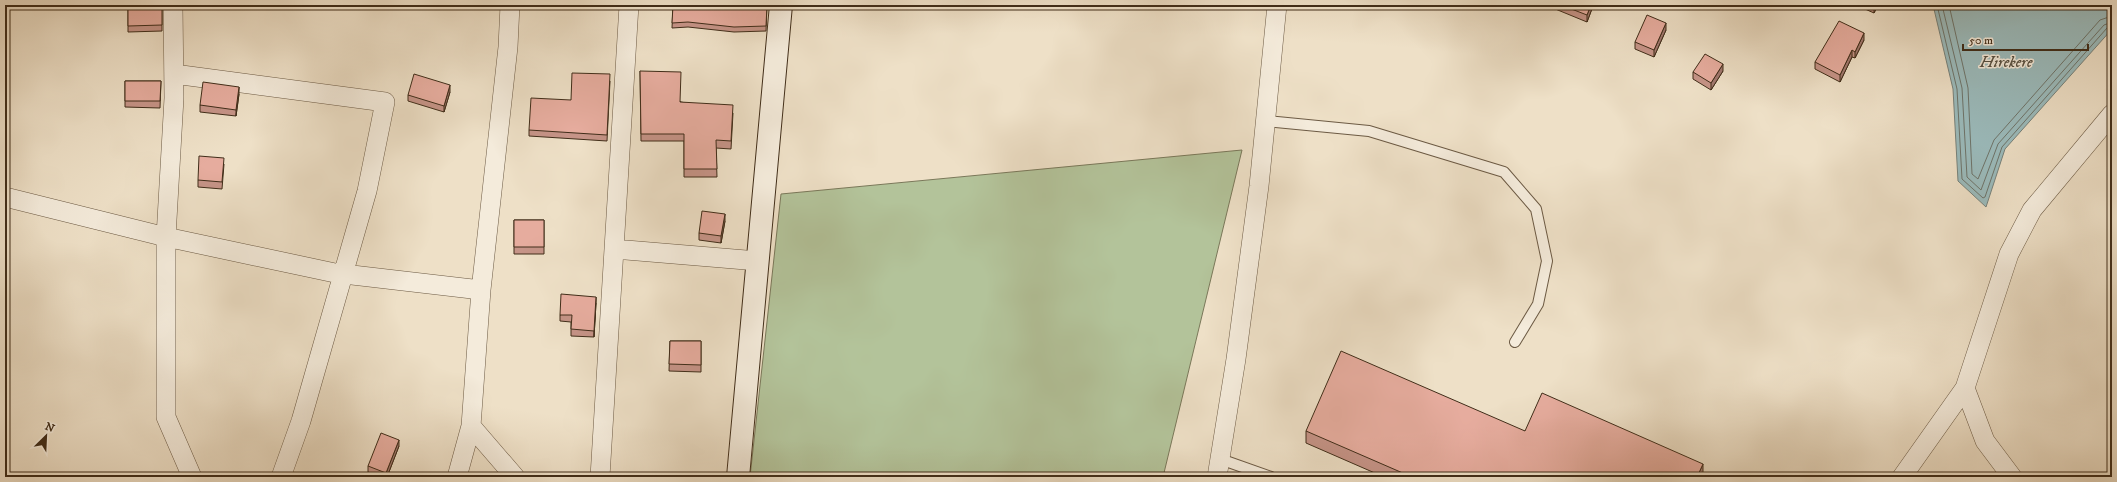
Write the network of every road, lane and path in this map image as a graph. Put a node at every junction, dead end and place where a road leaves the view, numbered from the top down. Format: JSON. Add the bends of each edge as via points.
{"nodes":[{"id":1,"x":173,"y":5,"type":"edge"},
{"id":2,"x":510,"y":5,"type":"edge"},
{"id":3,"x":629,"y":5,"type":"edge"},
{"id":4,"x":781,"y":5,"type":"edge"},
{"id":5,"x":1277,"y":5,"type":"edge"},
{"id":6,"x":174,"y":74,"type":"junction"},
{"id":7,"x":2112,"y":114,"type":"edge"},
{"id":8,"x":1266,"y":121,"type":"junction"},
{"id":9,"x":5,"y":197,"type":"edge"},
{"id":10,"x":166,"y":237,"type":"junction"},
{"id":11,"x":614,"y":249,"type":"junction"},
{"id":12,"x":758,"y":261,"type":"junction"},
{"id":13,"x":343,"y":274,"type":"junction"},
{"id":14,"x":481,"y":290,"type":"junction"},
{"id":15,"x":1514,"y":342,"type":"dead end"},
{"id":16,"x":1966,"y":388,"type":"junction"},
{"id":17,"x":471,"y":426,"type":"junction"},
{"id":18,"x":1218,"y":468,"type":"edge"},
{"id":19,"x":192,"y":477,"type":"edge"},
{"id":20,"x":281,"y":477,"type":"edge"},
{"id":21,"x":457,"y":477,"type":"edge"},
{"id":22,"x":515,"y":477,"type":"edge"},
{"id":23,"x":600,"y":477,"type":"edge"},
{"id":24,"x":738,"y":477,"type":"edge"},
{"id":25,"x":1272,"y":477,"type":"edge"},
{"id":26,"x":1902,"y":477,"type":"edge"},
{"id":27,"x":2012,"y":477,"type":"edge"}],
"edges":[{"from":1,"to":6,"type":"street"},
{"from":2,"to":14,"type":"street","via":[[508,47]]},
{"from":3,"to":11,"type":"street"},
{"from":4,"to":12,"type":"street"},
{"from":5,"to":8,"type":"street"},
{"from":6,"to":10,"type":"street"},
{"from":6,"to":13,"type":"street","via":[[385,102],[367,191]]},
{"from":7,"to":16,"type":"street","via":[[2032,210],[2009,254]]},
{"from":8,"to":15,"type":"lane","via":[[1369,131],[1504,172],[1536,209],[1547,261],[1538,304]]},
{"from":8,"to":18,"type":"street","via":[[1258,194]]},
{"from":9,"to":10,"type":"street"},
{"from":10,"to":13,"type":"street"},
{"from":10,"to":19,"type":"street","via":[[166,417]]},
{"from":11,"to":12,"type":"street"},
{"from":11,"to":23,"type":"street"},
{"from":12,"to":24,"type":"street"},
{"from":13,"to":14,"type":"street"},
{"from":13,"to":20,"type":"street","via":[[301,421]]},
{"from":14,"to":17,"type":"street"},
{"from":16,"to":26,"type":"street"},
{"from":16,"to":27,"type":"street","via":[[1985,441]]},
{"from":17,"to":21,"type":"street"},
{"from":17,"to":22,"type":"street"},
{"from":18,"to":25,"type":"lane"}]}
